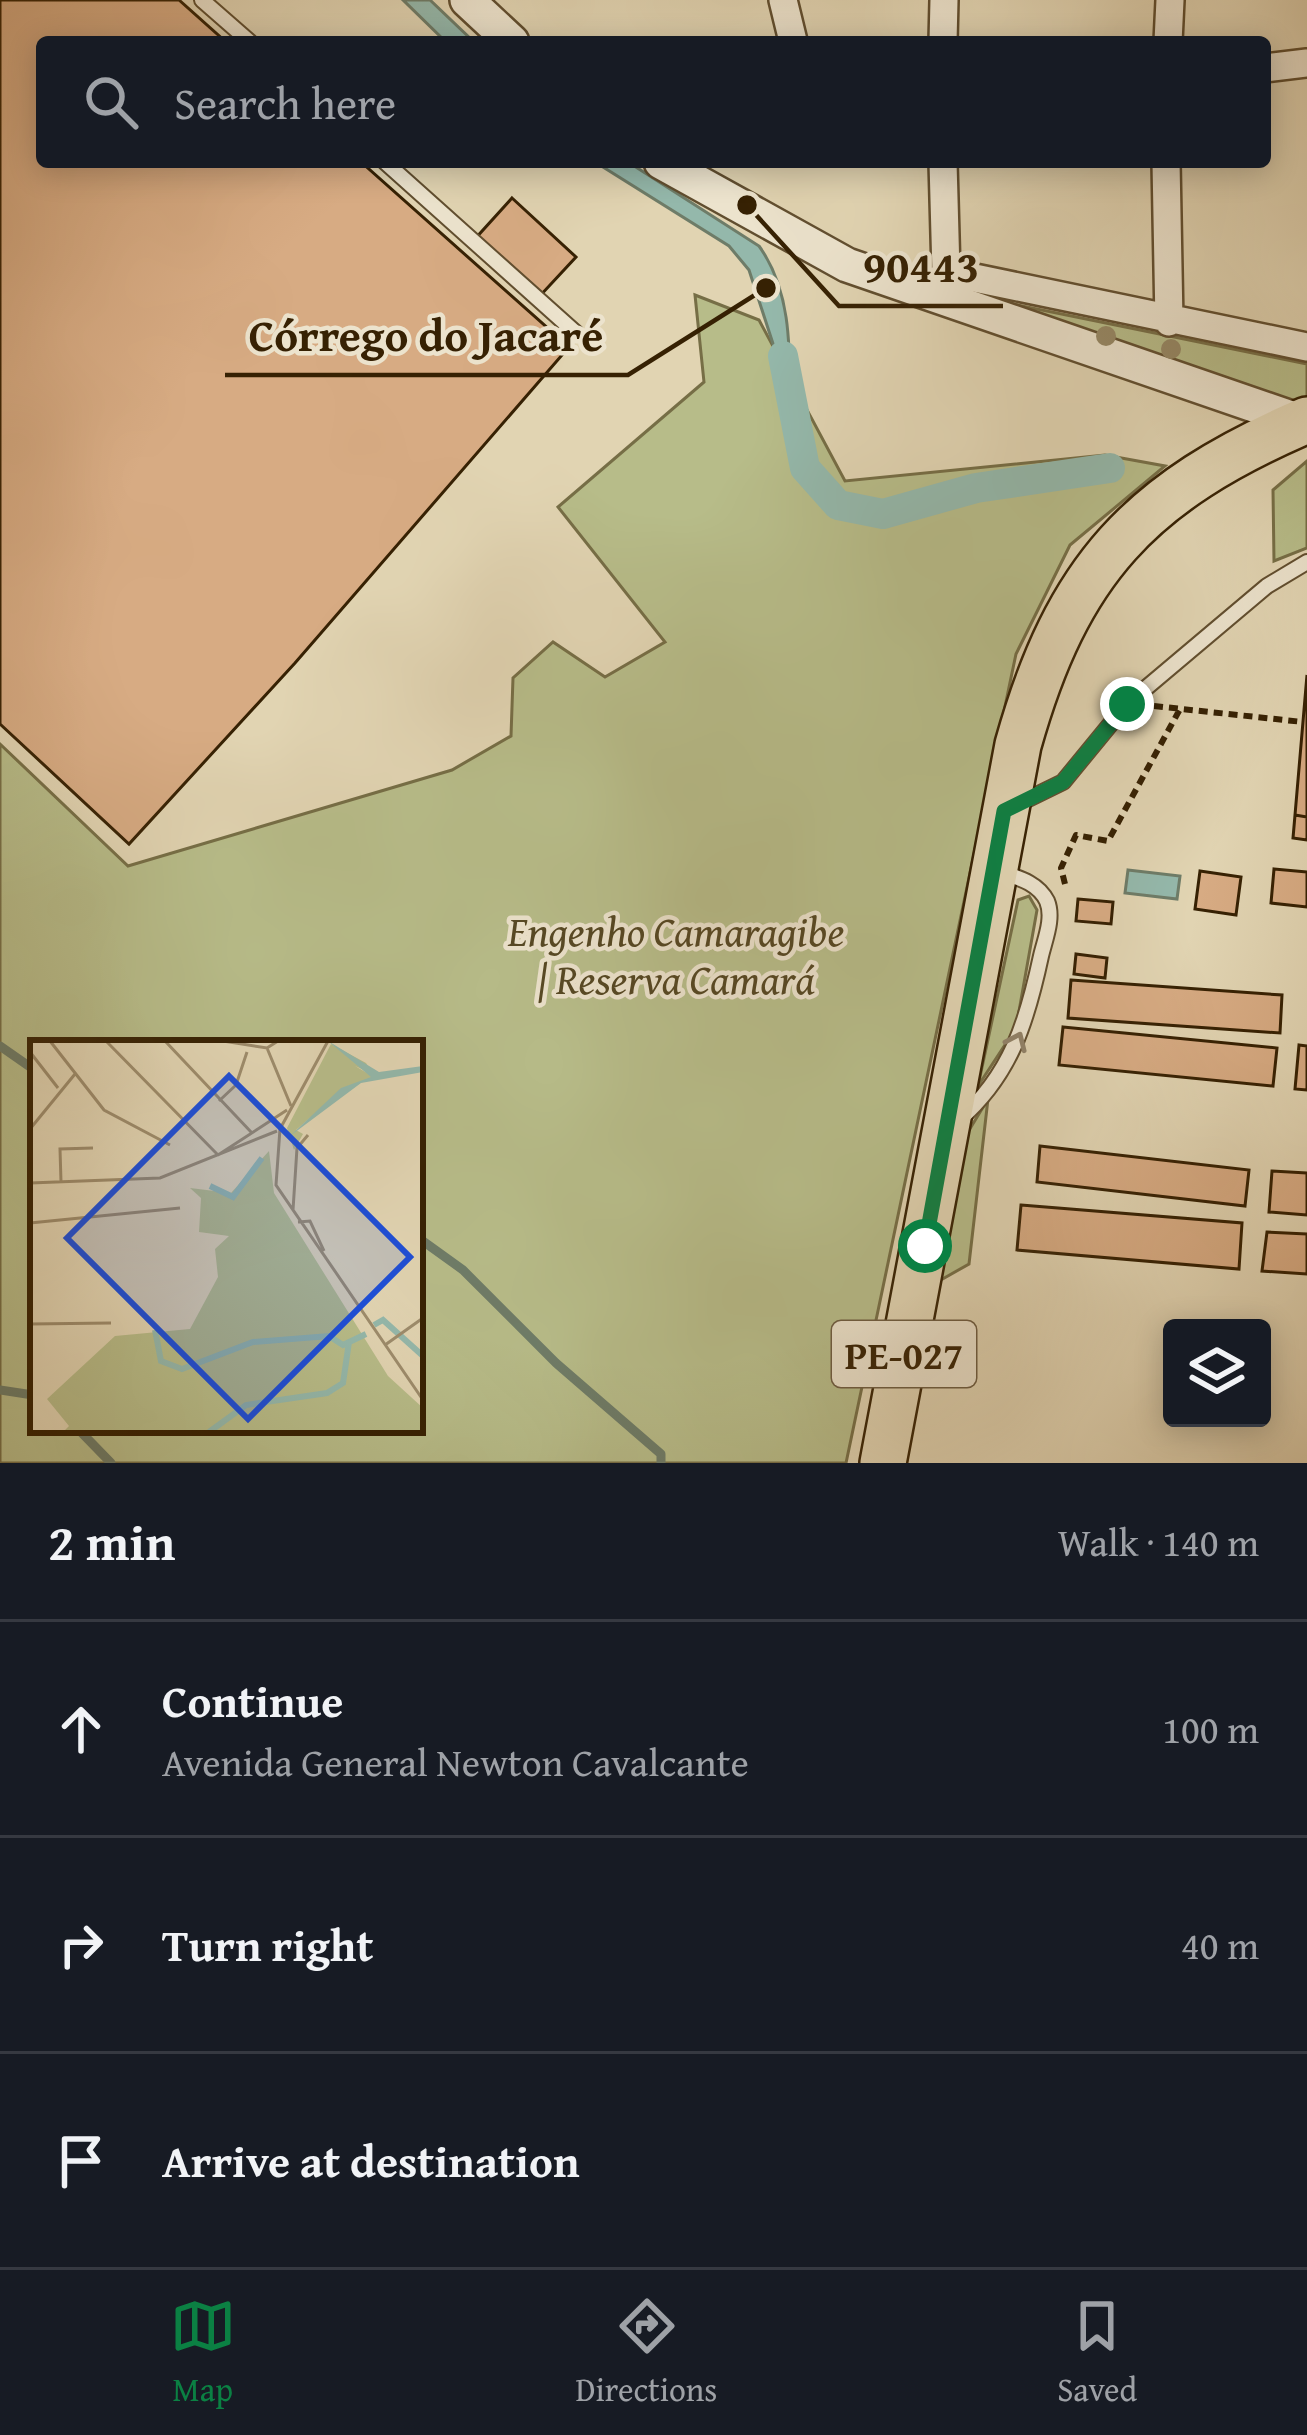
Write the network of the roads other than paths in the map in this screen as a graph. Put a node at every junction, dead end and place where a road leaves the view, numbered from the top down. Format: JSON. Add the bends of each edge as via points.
{"nodes":[{"id":1,"x":202,"y":0,"type":"edge"},
{"id":2,"x":467,"y":0,"type":"edge"},
{"id":3,"x":783,"y":0,"type":"edge"},
{"id":4,"x":944,"y":0,"type":"edge"},
{"id":5,"x":1170,"y":0,"type":"edge"},
{"id":6,"x":243,"y":36,"type":"edge"},
{"id":7,"x":506,"y":36,"type":"edge"},
{"id":8,"x":792,"y":36,"type":"edge"},
{"id":9,"x":943,"y":36,"type":"edge"},
{"id":10,"x":1168,"y":36,"type":"edge"},
{"id":11,"x":1307,"y":62,"type":"edge"},
{"id":12,"x":1271,"y":67,"type":"edge"},
{"id":13,"x":392,"y":168,"type":"edge"},
{"id":14,"x":672,"y":168,"type":"edge"},
{"id":15,"x":942,"y":168,"type":"edge"},
{"id":16,"x":1166,"y":168,"type":"edge"},
{"id":17,"x":933,"y":282,"type":"junction"},
{"id":18,"x":1169,"y":322,"type":"junction"},
{"id":19,"x":576,"y":333,"type":"dead end"},
{"id":20,"x":1307,"y":347,"type":"edge"},
{"id":21,"x":1305,"y":421,"type":"edge"},
{"id":22,"x":1307,"y":562,"type":"edge"},
{"id":23,"x":1004,"y":811,"type":"junction"},
{"id":24,"x":994,"y":869,"type":"junction"},
{"id":25,"x":946,"y":1132,"type":"junction"},
{"id":26,"x":883,"y":1463,"type":"edge"}],
"edges":[{"from":1,"to":6,"type":"lane"},
{"from":2,"to":7,"type":"street"},
{"from":3,"to":8,"type":"street"},
{"from":4,"to":9,"type":"street"},
{"from":5,"to":10,"type":"street"},
{"from":11,"to":12,"type":"street"},
{"from":13,"to":19,"type":"lane"},
{"from":14,"to":17,"type":"street","via":[[789,236]]},
{"from":15,"to":17,"type":"street"},
{"from":16,"to":18,"type":"street"},
{"from":17,"to":18,"type":"street"},
{"from":17,"to":21,"type":"street"},
{"from":18,"to":20,"type":"street"},
{"from":21,"to":23,"type":"main road","number":"PE-027","via":[[1177,490],[1101,563],[1055,631]]},
{"from":22,"to":23,"type":"lane","via":[[1127,704],[1063,782]]},
{"from":23,"to":24,"type":"main road","number":"PE-027"},
{"from":24,"to":25,"type":"main road","number":"PE-027"},
{"from":25,"to":24,"type":"lane","one_way":true,"via":[[977,1104],[1023,1035],[1048,926],[1043,894]]},
{"from":25,"to":26,"type":"main road","number":"PE-027"}]}
